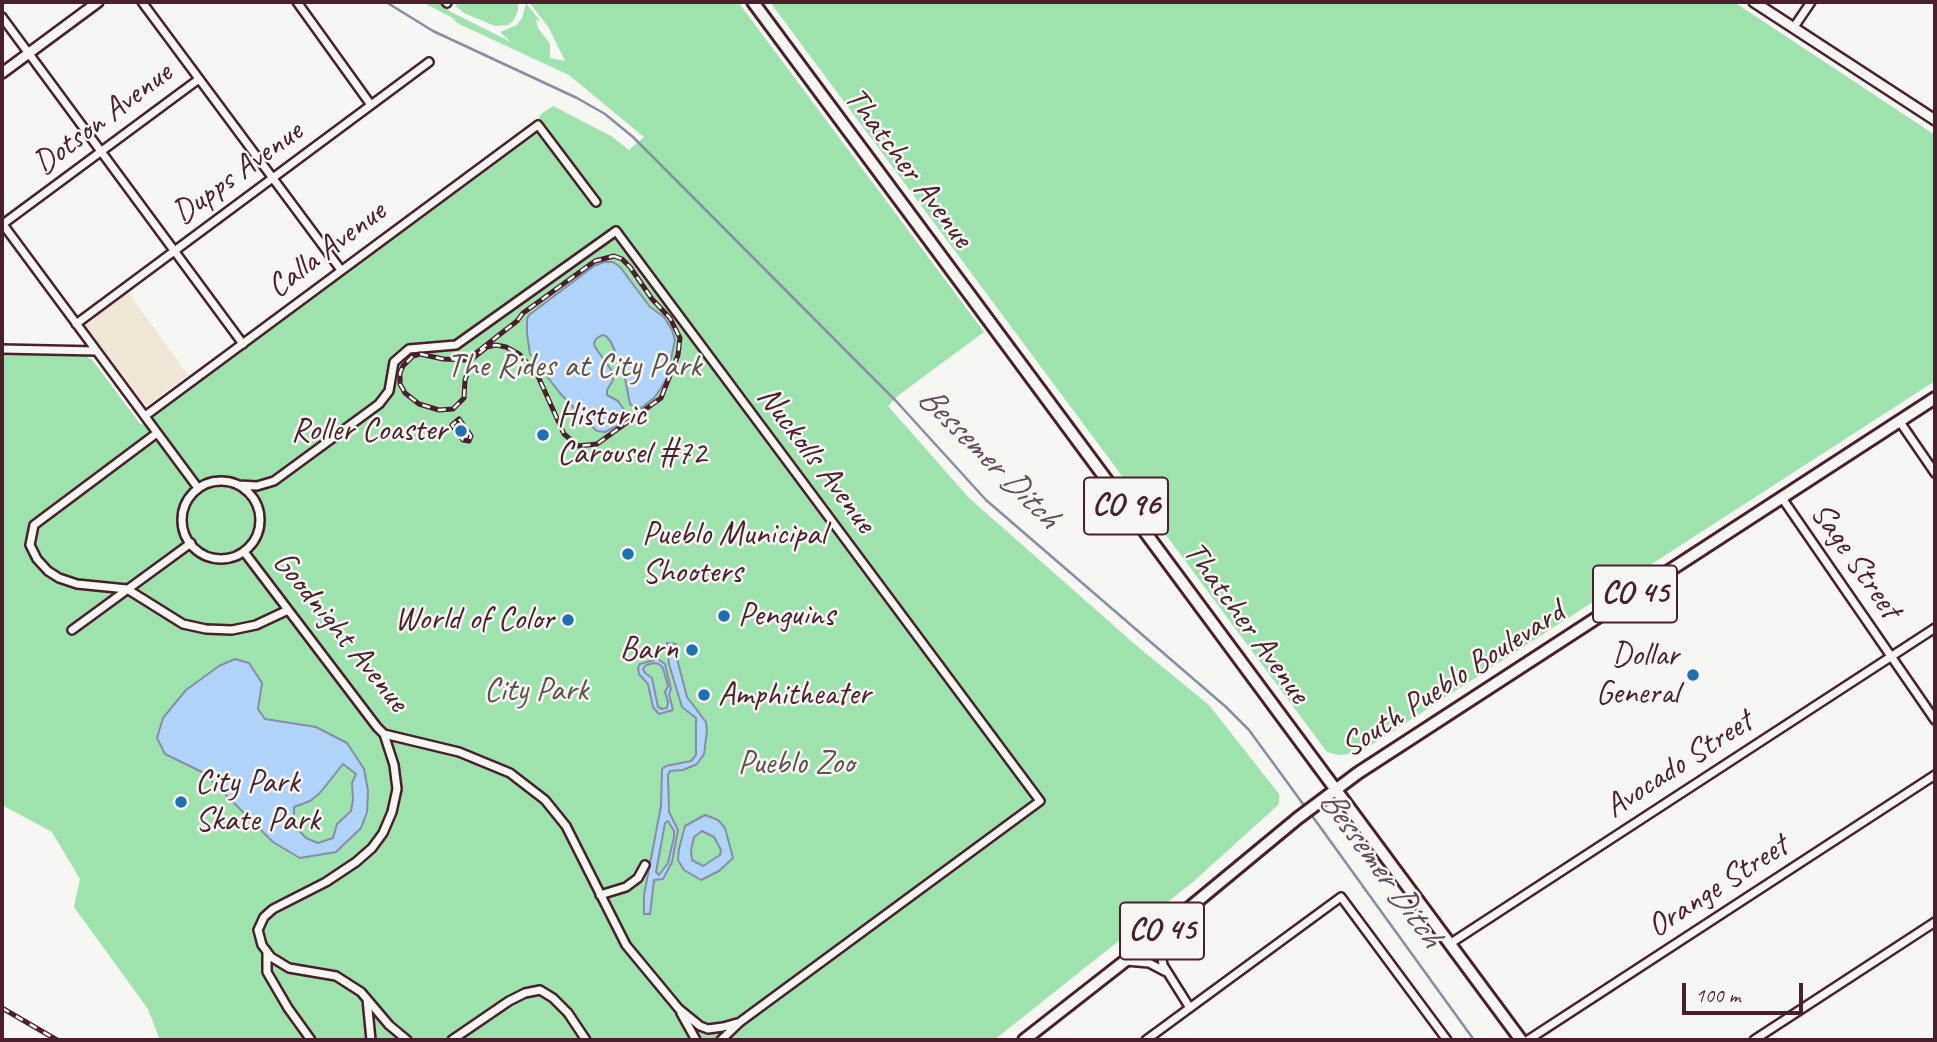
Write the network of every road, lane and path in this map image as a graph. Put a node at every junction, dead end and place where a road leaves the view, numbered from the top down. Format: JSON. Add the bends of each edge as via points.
{"nodes":[{"id":1,"x":98,"y":2,"type":"edge"},
{"id":2,"x":142,"y":2,"type":"edge"},
{"id":3,"x":297,"y":2,"type":"edge"},
{"id":4,"x":752,"y":2,"type":"edge"},
{"id":5,"x":1755,"y":2,"type":"edge"},
{"id":6,"x":1811,"y":2,"type":"edge"},
{"id":7,"x":2,"y":17,"type":"edge"},
{"id":8,"x":1794,"y":27,"type":"junction"},
{"id":9,"x":28,"y":53,"type":"junction"},
{"id":10,"x":429,"y":62,"type":"dead end"},
{"id":11,"x":2,"y":73,"type":"edge"},
{"id":12,"x":199,"y":79,"type":"junction"},
{"id":13,"x":371,"y":105,"type":"junction"},
{"id":14,"x":1935,"y":120,"type":"edge"},
{"id":15,"x":100,"y":152,"type":"junction"},
{"id":16,"x":273,"y":178,"type":"junction"},
{"id":17,"x":596,"y":202,"type":"dead end"},
{"id":18,"x":2,"y":223,"type":"edge"},
{"id":19,"x":174,"y":251,"type":"junction"},
{"id":20,"x":341,"y":270,"type":"junction"},
{"id":21,"x":76,"y":324,"type":"junction"},
{"id":22,"x":243,"y":344,"type":"junction"},
{"id":23,"x":2,"y":349,"type":"edge"},
{"id":24,"x":96,"y":351,"type":"junction"},
{"id":25,"x":1935,"y":398,"type":"edge"},
{"id":26,"x":145,"y":416,"type":"junction"},
{"id":27,"x":1899,"y":422,"type":"junction"},
{"id":28,"x":157,"y":433,"type":"junction"},
{"id":29,"x":1935,"y":473,"type":"edge"},
{"id":30,"x":238,"y":485,"type":"junction"},
{"id":31,"x":198,"y":488,"type":"junction"},
{"id":32,"x":1782,"y":498,"type":"junction"},
{"id":33,"x":191,"y":543,"type":"junction"},
{"id":34,"x":245,"y":553,"type":"junction"},
{"id":35,"x":127,"y":589,"type":"junction"},
{"id":36,"x":288,"y":610,"type":"junction"},
{"id":37,"x":1935,"y":628,"type":"edge"},
{"id":38,"x":72,"y":630,"type":"dead end"},
{"id":39,"x":1891,"y":656,"type":"junction"},
{"id":40,"x":1935,"y":720,"type":"edge"},
{"id":41,"x":384,"y":734,"type":"junction"},
{"id":42,"x":1935,"y":775,"type":"edge"},
{"id":43,"x":1336,"y":789,"type":"junction"},
{"id":44,"x":645,"y":865,"type":"dead end"},
{"id":45,"x":600,"y":895,"type":"junction"},
{"id":46,"x":1935,"y":922,"type":"edge"},
{"id":47,"x":1169,"y":925,"type":"junction"},
{"id":48,"x":1451,"y":943,"type":"junction"},
{"id":49,"x":267,"y":952,"type":"junction"},
{"id":50,"x":1125,"y":961,"type":"junction"},
{"id":51,"x":1167,"y":974,"type":"junction"},
{"id":52,"x":366,"y":998,"type":"junction"},
{"id":53,"x":1190,"y":1008,"type":"junction"},
{"id":54,"x":680,"y":1009,"type":"junction"},
{"id":55,"x":740,"y":1022,"type":"junction"},
{"id":56,"x":311,"y":1040,"type":"edge"},
{"id":57,"x":371,"y":1040,"type":"edge"},
{"id":58,"x":407,"y":1040,"type":"edge"},
{"id":59,"x":452,"y":1040,"type":"edge"},
{"id":60,"x":586,"y":1040,"type":"edge"},
{"id":61,"x":696,"y":1040,"type":"edge"},
{"id":62,"x":721,"y":1040,"type":"edge"},
{"id":63,"x":1024,"y":1040,"type":"edge"},
{"id":64,"x":1146,"y":1040,"type":"edge"},
{"id":65,"x":1447,"y":1040,"type":"edge"},
{"id":66,"x":1521,"y":1040,"type":"edge"},
{"id":67,"x":1528,"y":1040,"type":"edge"},
{"id":68,"x":1754,"y":1040,"type":"edge"}],
"edges":[{"from":1,"to":9,"type":"street"},
{"from":2,"to":12,"type":"street"},
{"from":3,"to":13,"type":"street"},
{"from":4,"to":43,"type":"main road","name":"Thatcher Avenue","number":"CO 96"},
{"from":5,"to":8,"type":"street"},
{"from":6,"to":8,"type":"street"},
{"from":7,"to":9,"type":"street"},
{"from":8,"to":14,"type":"street"},
{"from":9,"to":11,"type":"street"},
{"from":9,"to":15,"type":"street"},
{"from":10,"to":13,"type":"street","name":"Dupps Avenue"},
{"from":12,"to":15,"type":"street","name":"Dotson Avenue"},
{"from":12,"to":16,"type":"street"},
{"from":13,"to":16,"type":"street","name":"Dupps Avenue"},
{"from":15,"to":18,"type":"street","name":"Dotson Avenue"},
{"from":15,"to":19,"type":"street"},
{"from":16,"to":19,"type":"street","name":"Dupps Avenue"},
{"from":16,"to":20,"type":"street"},
{"from":17,"to":20,"type":"street","name":"Calla Avenue","via":[[538,125]]},
{"from":18,"to":21,"type":"street"},
{"from":19,"to":21,"type":"street","name":"Dupps Avenue"},
{"from":19,"to":22,"type":"street"},
{"from":20,"to":22,"type":"street","name":"Calla Avenue"},
{"from":21,"to":24,"type":"street"},
{"from":22,"to":26,"type":"street","name":"Calla Avenue"},
{"from":23,"to":24,"type":"street"},
{"from":24,"to":26,"type":"street"},
{"from":25,"to":27,"type":"main road","name":"South Pueblo Boulevard","number":"CO 45"},
{"from":26,"to":28,"type":"street"},
{"from":27,"to":29,"type":"street"},
{"from":27,"to":32,"type":"main road","name":"South Pueblo Boulevard","number":"CO 45"},
{"from":28,"to":31,"type":"street"},
{"from":28,"to":35,"type":"street","via":[[34,525],[30,545],[37,559],[59,578]]},
{"from":30,"to":31,"type":"street","via":[[219,480]]},
{"from":30,"to":34,"type":"street","via":[[253,499],[260,523]]},
{"from":30,"to":55,"type":"street","name":"Nuckolls Avenue","via":[[274,481],[379,404],[389,391],[394,362],[408,349],[456,345],[617,231],[1040,801]]},
{"from":31,"to":33,"type":"street","via":[[183,513],[183,527]]},
{"from":32,"to":39,"type":"street","name":"Sage Street"},
{"from":32,"to":43,"type":"main road","name":"South Pueblo Boulevard","number":"CO 45"},
{"from":33,"to":34,"type":"street","via":[[206,556],[220,560]]},
{"from":33,"to":35,"type":"street"},
{"from":34,"to":36,"type":"street","name":"Goodnight Avenue"},
{"from":35,"to":36,"type":"street","via":[[183,624],[206,629],[256,625]]},
{"from":35,"to":38,"type":"street"},
{"from":36,"to":41,"type":"street","name":"Goodnight Avenue"},
{"from":37,"to":39,"type":"street","name":"Avocado Street"},
{"from":39,"to":40,"type":"street","name":"Sage Street"},
{"from":39,"to":48,"type":"street","name":"Avocado Street"},
{"from":41,"to":45,"type":"street","name":"Goodnight Avenue","via":[[459,752],[510,773],[545,800],[566,826]]},
{"from":41,"to":49,"type":"street","via":[[397,789],[383,833],[356,862],[264,917],[258,930]]},
{"from":42,"to":67,"type":"street","name":"Orange Street"},
{"from":43,"to":47,"type":"main road","name":"South Pueblo Boulevard","number":"CO 45"},
{"from":43,"to":48,"type":"main road","name":"Thatcher Avenue","number":"CO 96"},
{"from":44,"to":45,"type":"street","via":[[626,887]]},
{"from":45,"to":54,"type":"street","name":"Goodnight Avenue","via":[[626,945]]},
{"from":46,"to":68,"type":"street"},
{"from":47,"to":50,"type":"main road","name":"South Pueblo Boulevard","number":"CO 45"},
{"from":47,"to":51,"type":"street","via":[[1161,953]]},
{"from":48,"to":66,"type":"main road","name":"Thatcher Avenue","number":"CO 96"},
{"from":49,"to":52,"type":"street","via":[[289,968],[336,976]]},
{"from":49,"to":56,"type":"street","via":[[267,972]]},
{"from":50,"to":51,"type":"street","via":[[1154,964]]},
{"from":50,"to":63,"type":"main road","name":"South Pueblo Boulevard","number":"CO 45"},
{"from":51,"to":53,"type":"street"},
{"from":52,"to":57,"type":"street"},
{"from":52,"to":58,"type":"street"},
{"from":53,"to":64,"type":"street"},
{"from":53,"to":65,"type":"street","via":[[1341,897]]},
{"from":54,"to":55,"type":"street","name":"Goodnight Avenue","via":[[708,1029]]},
{"from":54,"to":61,"type":"street"},
{"from":55,"to":62,"type":"street"},
{"from":59,"to":60,"type":"street","via":[[509,1001],[540,990],[568,1013]]}]}
